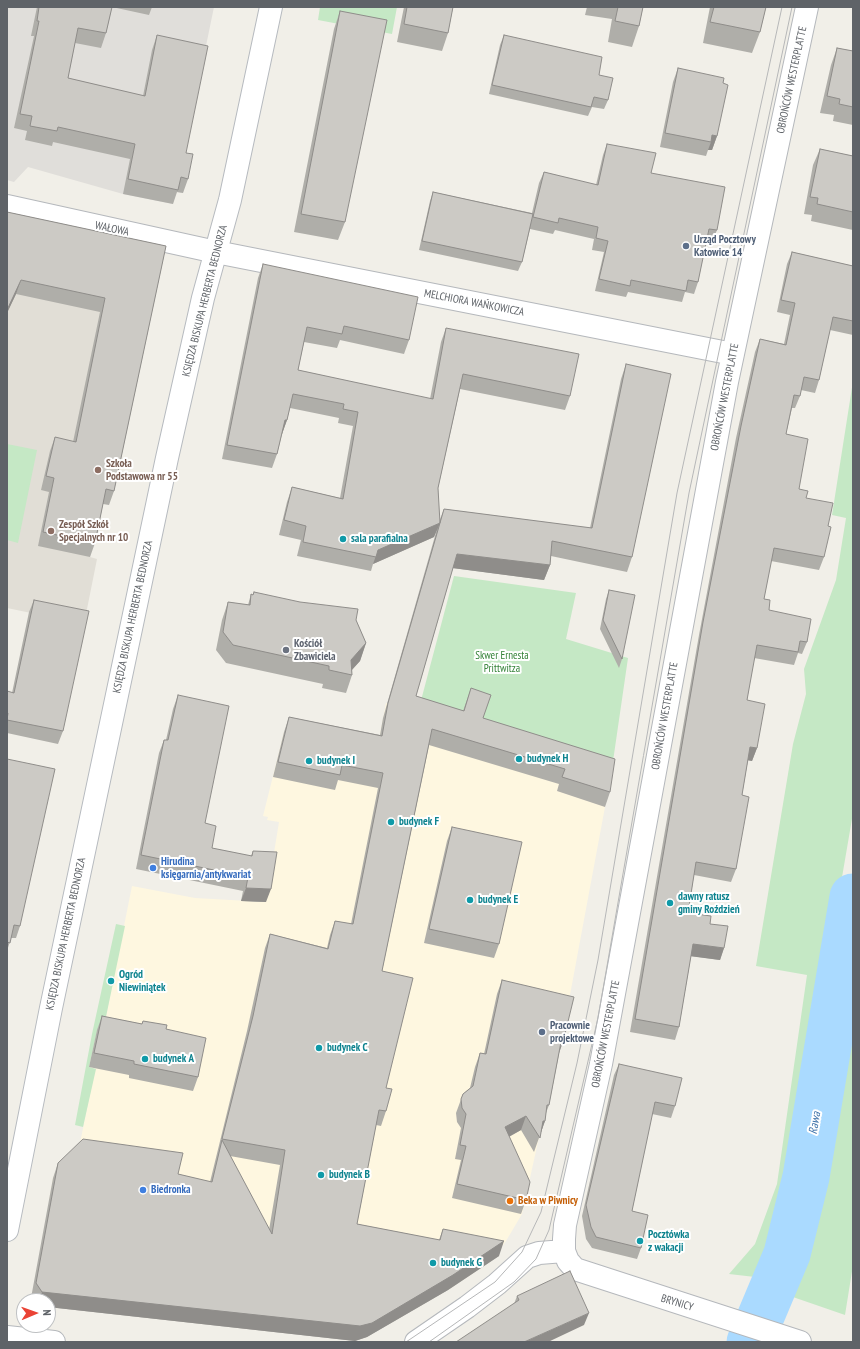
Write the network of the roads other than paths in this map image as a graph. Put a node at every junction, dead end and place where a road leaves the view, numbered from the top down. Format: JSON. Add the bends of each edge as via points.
{"nodes":[{"id":1,"x":271,"y":7,"type":"edge"},
{"id":2,"x":808,"y":7,"type":"edge"},
{"id":3,"x":7,"y":206,"type":"edge"},
{"id":4,"x":216,"y":252,"type":"junction"},
{"id":5,"x":733,"y":354,"type":"junction"},
{"id":6,"x":7,"y":1230,"type":"edge"},
{"id":7,"x":564,"y":1251,"type":"junction"},
{"id":8,"x":7,"y":1337,"type":"edge"},
{"id":9,"x":54,"y":1342,"type":"edge"},
{"id":10,"x":416,"y":1342,"type":"edge"},
{"id":11,"x":800,"y":1342,"type":"edge"}],
"edges":[{"from":1,"to":4,"type":"street","name":"KSIĘDZA BISKUPA HERBERTA BEDNORZA","via":[[230,200]]},
{"from":2,"to":5,"type":"street","name":"OBROŃCÓW WESTERPLATTE"},
{"from":3,"to":4,"type":"street","name":"WAŁOWA"},
{"from":4,"to":5,"type":"street","name":"MELCHIORA WAŃKOWICZA"},
{"from":4,"to":6,"type":"street","name":"KSIĘDZA BISKUPA HERBERTA BEDNORZA","via":[[203,298],[162,480]]},
{"from":5,"to":7,"type":"street","name":"OBROŃCÓW WESTERPLATTE","via":[[601,1064],[565,1225]]},
{"from":7,"to":10,"type":"street","via":[[527,1257],[473,1302]]},
{"from":7,"to":11,"type":"street","name":"BRYNICY","via":[[568,1261],[582,1272]]},
{"from":8,"to":9,"type":"street"}]}
